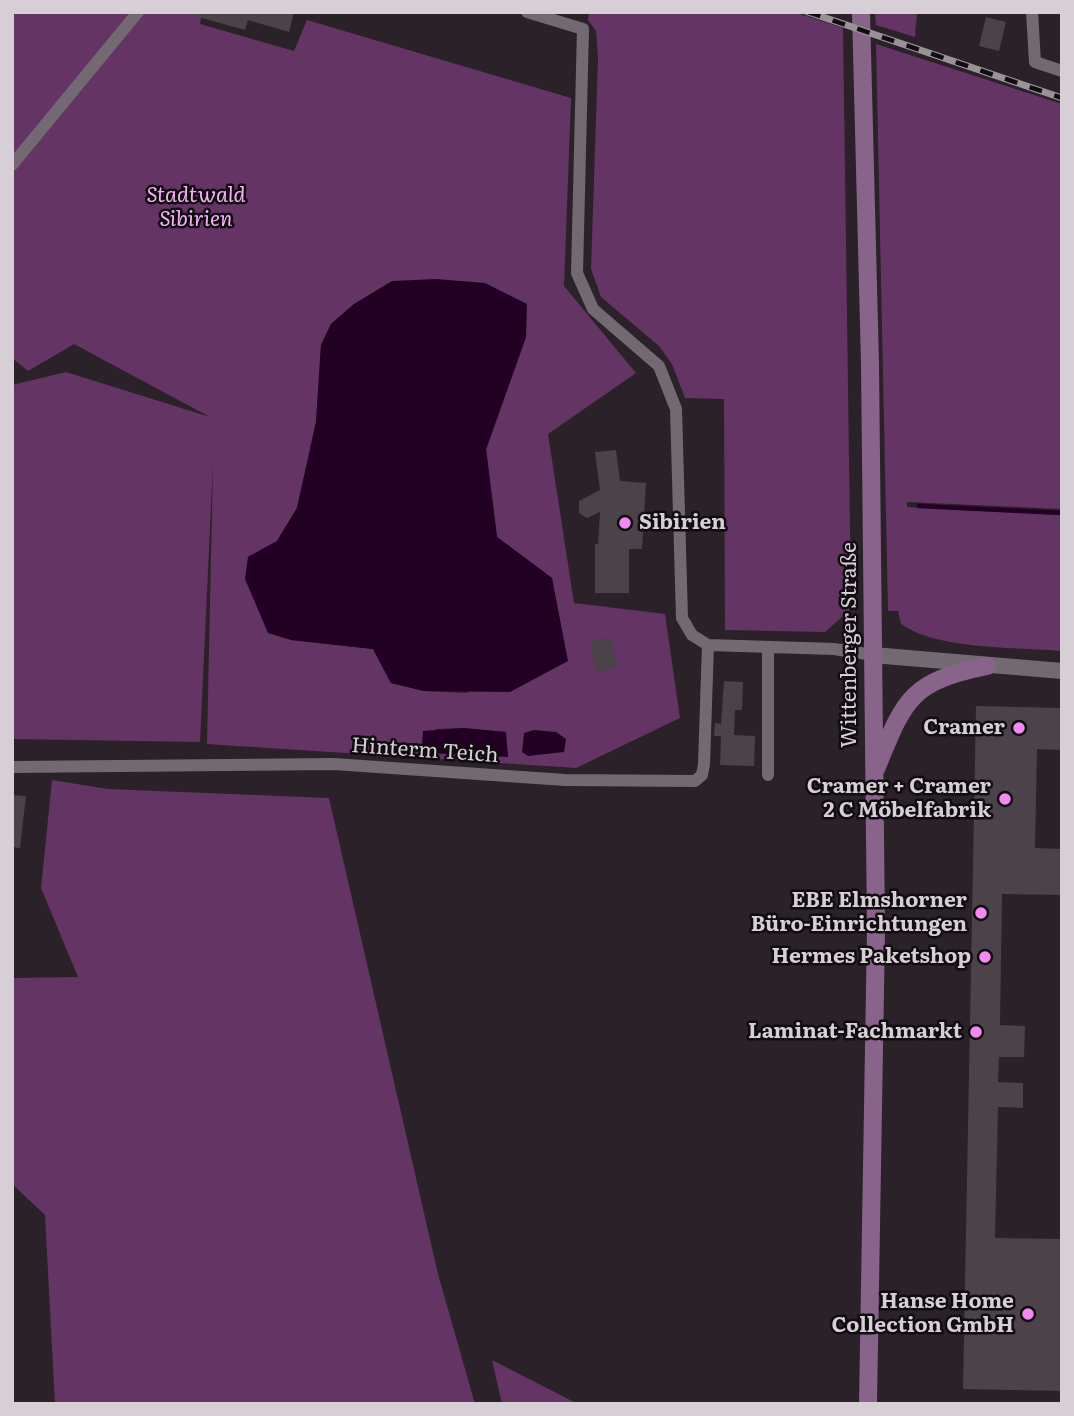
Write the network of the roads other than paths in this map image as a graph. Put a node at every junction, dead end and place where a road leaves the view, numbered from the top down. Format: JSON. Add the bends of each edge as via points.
{"nodes":[{"id":1,"x":138,"y":12,"type":"edge"},
{"id":2,"x":527,"y":12,"type":"edge"},
{"id":3,"x":861,"y":12,"type":"edge"},
{"id":4,"x":1032,"y":12,"type":"edge"},
{"id":5,"x":1062,"y":71,"type":"edge"},
{"id":6,"x":12,"y":164,"type":"edge"},
{"id":7,"x":708,"y":645,"type":"junction"},
{"id":8,"x":768,"y":647,"type":"junction"},
{"id":9,"x":873,"y":655,"type":"junction"},
{"id":10,"x":987,"y":666,"type":"junction"},
{"id":11,"x":1062,"y":671,"type":"edge"},
{"id":12,"x":12,"y":767,"type":"edge"},
{"id":13,"x":768,"y":775,"type":"dead end"},
{"id":14,"x":873,"y":775,"type":"junction"},
{"id":15,"x":868,"y":1404,"type":"edge"}],
"edges":[{"from":1,"to":6,"type":"street"},
{"from":2,"to":7,"type":"street","via":[[583,29],[577,274],[593,309],[659,366],[676,409],[682,618],[692,635]]},
{"from":3,"to":9,"type":"main road","name":"Wittenberger Straße"},
{"from":4,"to":5,"type":"street","via":[[1035,62]]},
{"from":7,"to":8,"type":"street"},
{"from":7,"to":12,"type":"street","name":"Hinterm Teich","via":[[704,764],[702,775],[695,780],[565,780],[334,764]]},
{"from":8,"to":9,"type":"street"},
{"from":8,"to":13,"type":"street"},
{"from":9,"to":10,"type":"street"},
{"from":9,"to":14,"type":"main road","name":"Wittenberger Straße"},
{"from":10,"to":11,"type":"street"},
{"from":10,"to":14,"type":"main road","via":[[932,681],[908,700]]},
{"from":14,"to":15,"type":"main road","name":"Wittenberger Straße","via":[[876,930]]}]}
